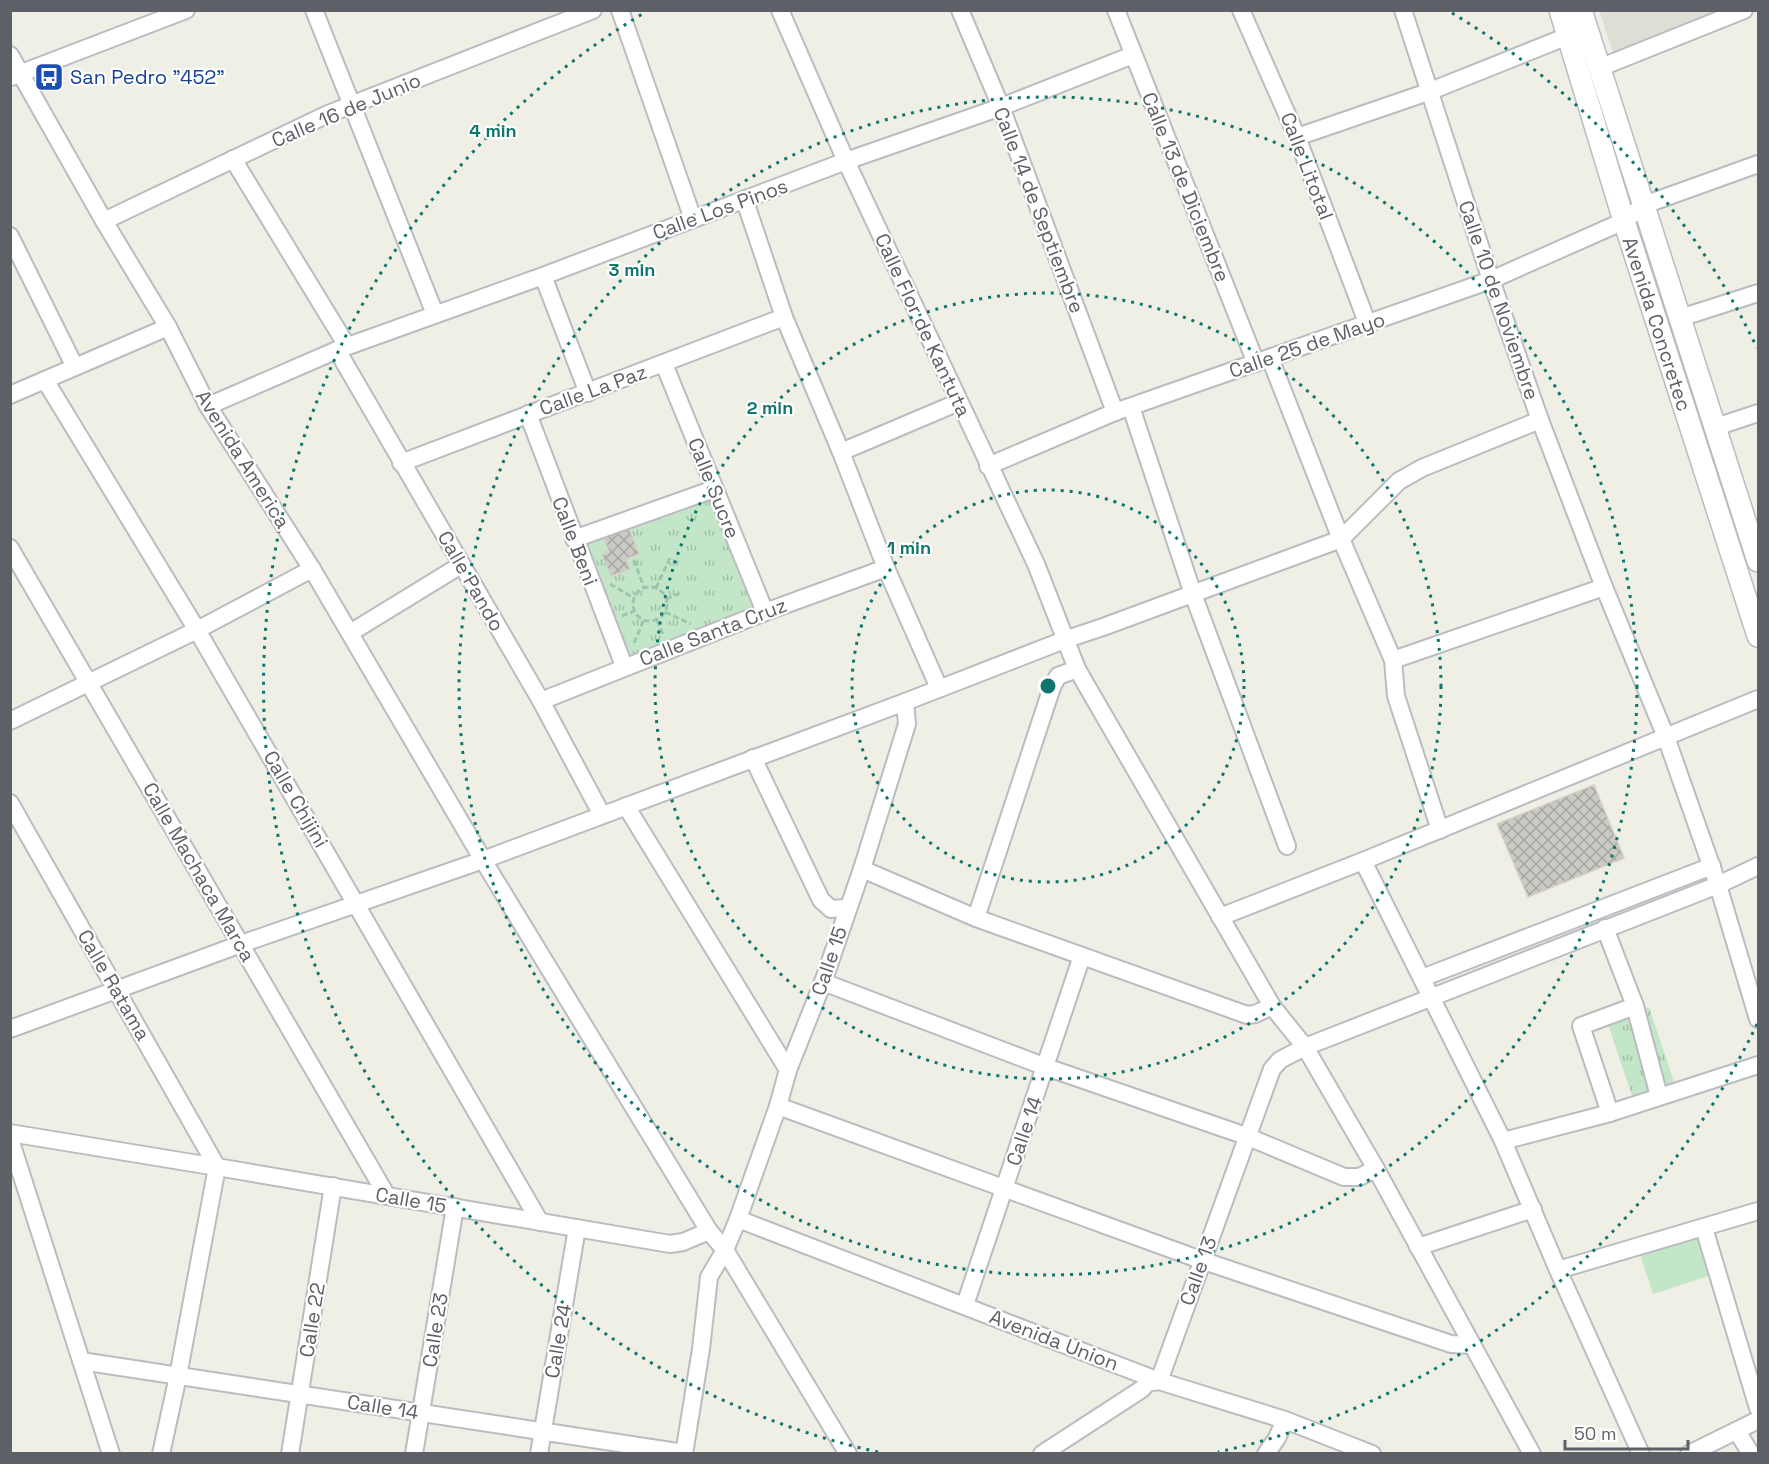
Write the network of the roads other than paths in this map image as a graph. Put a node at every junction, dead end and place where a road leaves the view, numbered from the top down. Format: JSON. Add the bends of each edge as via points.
{"nodes":[{"id":1,"x":186,"y":10,"type":"edge"},
{"id":2,"x":314,"y":10,"type":"edge"},
{"id":3,"x":593,"y":10,"type":"edge"},
{"id":4,"x":620,"y":10,"type":"edge"},
{"id":5,"x":780,"y":10,"type":"edge"},
{"id":6,"x":960,"y":10,"type":"edge"},
{"id":7,"x":1116,"y":10,"type":"edge"},
{"id":8,"x":1241,"y":10,"type":"edge"},
{"id":9,"x":1402,"y":10,"type":"edge"},
{"id":10,"x":1560,"y":10,"type":"edge"},
{"id":11,"x":1581,"y":10,"type":"edge"},
{"id":12,"x":1744,"y":10,"type":"edge"},
{"id":13,"x":1568,"y":36,"type":"junction"},
{"id":14,"x":10,"y":55,"type":"edge"},
{"id":15,"x":1133,"y":55,"type":"junction"},
{"id":16,"x":1599,"y":68,"type":"junction"},
{"id":17,"x":16,"y":75,"type":"edge"},
{"id":18,"x":1428,"y":92,"type":"junction"},
{"id":19,"x":352,"y":104,"type":"junction"},
{"id":20,"x":1001,"y":107,"type":"junction"},
{"id":21,"x":1297,"y":137,"type":"junction"},
{"id":22,"x":233,"y":159,"type":"junction"},
{"id":23,"x":846,"y":161,"type":"junction"},
{"id":24,"x":1758,"y":164,"type":"edge"},
{"id":25,"x":745,"y":201,"type":"junction"},
{"id":26,"x":1644,"y":205,"type":"junction"},
{"id":27,"x":693,"y":219,"type":"junction"},
{"id":28,"x":104,"y":221,"type":"junction"},
{"id":29,"x":1624,"y":221,"type":"junction"},
{"id":30,"x":10,"y":236,"type":"edge"},
{"id":31,"x":543,"y":276,"type":"junction"},
{"id":32,"x":1491,"y":280,"type":"junction"},
{"id":33,"x":1758,"y":292,"type":"edge"},
{"id":34,"x":435,"y":314,"type":"junction"},
{"id":35,"x":784,"y":318,"type":"junction"},
{"id":36,"x":1680,"y":318,"type":"junction"},
{"id":37,"x":1368,"y":324,"type":"junction"},
{"id":38,"x":168,"y":327,"type":"junction"},
{"id":39,"x":342,"y":348,"type":"junction"},
{"id":40,"x":1263,"y":361,"type":"junction"},
{"id":41,"x":664,"y":364,"type":"junction"},
{"id":42,"x":75,"y":367,"type":"junction"},
{"id":43,"x":45,"y":380,"type":"junction"},
{"id":44,"x":588,"y":393,"type":"junction"},
{"id":45,"x":10,"y":395,"type":"edge"},
{"id":46,"x":959,"y":402,"type":"junction"},
{"id":47,"x":208,"y":406,"type":"junction"},
{"id":48,"x":1123,"y":409,"type":"junction"},
{"id":49,"x":1758,"y":413,"type":"edge"},
{"id":50,"x":528,"y":414,"type":"junction"},
{"id":51,"x":1540,"y":420,"type":"junction"},
{"id":52,"x":1716,"y":427,"type":"junction"},
{"id":53,"x":841,"y":452,"type":"junction"},
{"id":54,"x":402,"y":463,"type":"junction"},
{"id":55,"x":988,"y":466,"type":"junction"},
{"id":56,"x":714,"y":489,"type":"junction"},
{"id":57,"x":574,"y":538,"type":"junction"},
{"id":58,"x":1341,"y":539,"type":"junction"},
{"id":59,"x":10,"y":548,"type":"edge"},
{"id":60,"x":1757,"y":549,"type":"edge"},
{"id":61,"x":461,"y":565,"type":"junction"},
{"id":62,"x":886,"y":568,"type":"junction"},
{"id":63,"x":312,"y":569,"type":"junction"},
{"id":64,"x":1604,"y":587,"type":"junction"},
{"id":65,"x":1193,"y":594,"type":"junction"},
{"id":66,"x":765,"y":612,"type":"junction"},
{"id":67,"x":197,"y":630,"type":"junction"},
{"id":68,"x":350,"y":633,"type":"junction"},
{"id":69,"x":1758,"y":636,"type":"edge"},
{"id":70,"x":1067,"y":639,"type":"junction"},
{"id":71,"x":1394,"y":660,"type":"junction"},
{"id":72,"x":624,"y":666,"type":"junction"},
{"id":73,"x":1077,"y":669,"type":"junction"},
{"id":74,"x":88,"y":681,"type":"junction"},
{"id":75,"x":939,"y":688,"type":"junction"},
{"id":76,"x":1758,"y":699,"type":"edge"},
{"id":77,"x":541,"y":701,"type":"junction"},
{"id":78,"x":905,"y":702,"type":"junction"},
{"id":79,"x":10,"y":721,"type":"edge"},
{"id":80,"x":1666,"y":737,"type":"junction"},
{"id":81,"x":753,"y":758,"type":"junction"},
{"id":82,"x":10,"y":804,"type":"edge"},
{"id":83,"x":626,"y":806,"type":"junction"},
{"id":84,"x":602,"y":814,"type":"junction"},
{"id":85,"x":1440,"y":830,"type":"junction"},
{"id":86,"x":1287,"y":846,"type":"dead end"},
{"id":87,"x":483,"y":860,"type":"junction"},
{"id":88,"x":1363,"y":861,"type":"junction"},
{"id":89,"x":1712,"y":866,"type":"junction"},
{"id":90,"x":1758,"y":866,"type":"edge"},
{"id":91,"x":862,"y":869,"type":"junction"},
{"id":92,"x":1718,"y":885,"type":"junction"},
{"id":93,"x":357,"y":904,"type":"junction"},
{"id":94,"x":847,"y":908,"type":"junction"},
{"id":95,"x":1220,"y":917,"type":"junction"},
{"id":96,"x":976,"y":918,"type":"junction"},
{"id":97,"x":1605,"y":928,"type":"junction"},
{"id":98,"x":241,"y":944,"type":"junction"},
{"id":99,"x":1082,"y":956,"type":"junction"},
{"id":100,"x":1422,"y":978,"type":"junction"},
{"id":101,"x":823,"y":982,"type":"junction"},
{"id":102,"x":116,"y":990,"type":"junction"},
{"id":103,"x":1432,"y":996,"type":"junction"},
{"id":104,"x":1272,"y":1006,"type":"junction"},
{"id":105,"x":1635,"y":1006,"type":"junction"},
{"id":106,"x":1758,"y":1018,"type":"edge"},
{"id":107,"x":10,"y":1029,"type":"edge"},
{"id":108,"x":1305,"y":1047,"type":"junction"},
{"id":109,"x":1758,"y":1065,"type":"edge"},
{"id":110,"x":1046,"y":1067,"type":"junction"},
{"id":111,"x":788,"y":1070,"type":"junction"},
{"id":112,"x":1659,"y":1096,"type":"junction"},
{"id":113,"x":778,"y":1106,"type":"junction"},
{"id":114,"x":1610,"y":1113,"type":"junction"},
{"id":115,"x":10,"y":1133,"type":"edge"},
{"id":116,"x":1246,"y":1136,"type":"junction"},
{"id":117,"x":10,"y":1139,"type":"edge"},
{"id":118,"x":1503,"y":1140,"type":"junction"},
{"id":119,"x":217,"y":1167,"type":"junction"},
{"id":120,"x":1376,"y":1169,"type":"junction"},
{"id":121,"x":15,"y":1175,"type":"edge"},
{"id":122,"x":333,"y":1186,"type":"junction"},
{"id":123,"x":1005,"y":1187,"type":"junction"},
{"id":124,"x":387,"y":1196,"type":"junction"},
{"id":125,"x":455,"y":1208,"type":"junction"},
{"id":126,"x":1533,"y":1209,"type":"junction"},
{"id":127,"x":1758,"y":1211,"type":"edge"},
{"id":128,"x":738,"y":1219,"type":"junction"},
{"id":129,"x":540,"y":1222,"type":"junction"},
{"id":130,"x":577,"y":1228,"type":"junction"},
{"id":131,"x":1704,"y":1228,"type":"junction"},
{"id":132,"x":709,"y":1231,"type":"junction"},
{"id":133,"x":1418,"y":1247,"type":"junction"},
{"id":134,"x":725,"y":1250,"type":"junction"},
{"id":135,"x":1201,"y":1260,"type":"junction"},
{"id":136,"x":1558,"y":1270,"type":"junction"},
{"id":137,"x":965,"y":1305,"type":"junction"},
{"id":138,"x":1472,"y":1345,"type":"junction"},
{"id":139,"x":81,"y":1361,"type":"junction"},
{"id":140,"x":178,"y":1376,"type":"junction"},
{"id":141,"x":1159,"y":1381,"type":"junction"},
{"id":142,"x":300,"y":1394,"type":"junction"},
{"id":143,"x":1758,"y":1408,"type":"edge"},
{"id":144,"x":421,"y":1413,"type":"junction"},
{"id":145,"x":1285,"y":1420,"type":"junction"},
{"id":146,"x":1758,"y":1420,"type":"edge"},
{"id":147,"x":1737,"y":1431,"type":"junction"},
{"id":148,"x":543,"y":1432,"type":"junction"},
{"id":149,"x":684,"y":1453,"type":"edge"},
{"id":150,"x":111,"y":1454,"type":"edge"},
{"id":151,"x":162,"y":1454,"type":"edge"},
{"id":152,"x":290,"y":1454,"type":"edge"},
{"id":153,"x":414,"y":1454,"type":"edge"},
{"id":154,"x":539,"y":1454,"type":"edge"},
{"id":155,"x":848,"y":1454,"type":"edge"},
{"id":156,"x":1042,"y":1454,"type":"edge"},
{"id":157,"x":1266,"y":1454,"type":"edge"},
{"id":158,"x":1372,"y":1454,"type":"edge"},
{"id":159,"x":1532,"y":1454,"type":"edge"},
{"id":160,"x":1641,"y":1454,"type":"edge"},
{"id":161,"x":1689,"y":1454,"type":"edge"},
{"id":162,"x":1751,"y":1454,"type":"edge"}],
"edges":[{"from":1,"to":17,"type":"street"},
{"from":2,"to":19,"type":"street"},
{"from":3,"to":19,"type":"street","name":"Calle 16 de Junio"},
{"from":4,"to":27,"type":"street"},
{"from":5,"to":23,"type":"street","name":"Calle Flor de Kantuta"},
{"from":6,"to":20,"type":"street","name":"Calle 14 de Septiembre"},
{"from":7,"to":15,"type":"street","name":"Calle 13 de Diciembre"},
{"from":8,"to":21,"type":"street","name":"Calle Litotal"},
{"from":9,"to":18,"type":"street","name":"Calle 10 de Noviembre"},
{"from":10,"to":13,"type":"street","name":"Avenida Concretec"},
{"from":11,"to":16,"type":"street","name":"Avenida Concretec"},
{"from":12,"to":16,"type":"street"},
{"from":13,"to":18,"type":"street"},
{"from":13,"to":29,"type":"street","name":"Avenida Concretec"},
{"from":14,"to":17,"type":"street","name":"Avenida America"},
{"from":15,"to":20,"type":"street","name":"Calle Los Pinos"},
{"from":15,"to":40,"type":"street","name":"Calle 13 de Diciembre"},
{"from":16,"to":26,"type":"street","name":"Avenida Concretec"},
{"from":17,"to":28,"type":"street","name":"Avenida America"},
{"from":18,"to":21,"type":"street"},
{"from":18,"to":32,"type":"street","name":"Calle 10 de Noviembre"},
{"from":19,"to":22,"type":"street","name":"Calle 16 de Junio"},
{"from":19,"to":34,"type":"street"},
{"from":20,"to":23,"type":"street","name":"Calle Los Pinos"},
{"from":20,"to":48,"type":"street","name":"Calle 14 de Septiembre"},
{"from":21,"to":37,"type":"street","name":"Calle Litotal"},
{"from":22,"to":28,"type":"street","name":"Calle 16 de Junio"},
{"from":22,"to":39,"type":"street","name":"Calle Pando"},
{"from":23,"to":25,"type":"street","name":"Calle Los Pinos"},
{"from":23,"to":46,"type":"street","name":"Calle Flor de Kantuta"},
{"from":24,"to":26,"type":"street","name":"Calle 25 de Mayo"},
{"from":25,"to":27,"type":"street","name":"Calle Los Pinos"},
{"from":25,"to":35,"type":"street"},
{"from":26,"to":29,"type":"street","name":"Calle 25 de Mayo"},
{"from":26,"to":36,"type":"street","name":"Avenida Concretec"},
{"from":27,"to":31,"type":"street","name":"Calle Los Pinos"},
{"from":28,"to":38,"type":"street","name":"Avenida America"},
{"from":29,"to":32,"type":"street","name":"Calle 25 de Mayo"},
{"from":29,"to":69,"type":"street","name":"Avenida Concretec"},
{"from":30,"to":42,"type":"street"},
{"from":31,"to":34,"type":"street","name":"Calle Los Pinos"},
{"from":31,"to":44,"type":"street"},
{"from":32,"to":37,"type":"street","name":"Calle 25 de Mayo"},
{"from":32,"to":51,"type":"street","name":"Calle 10 de Noviembre"},
{"from":33,"to":36,"type":"street"},
{"from":34,"to":39,"type":"street","name":"Calle Los Pinos"},
{"from":35,"to":41,"type":"street","name":"Calle La Paz"},
{"from":35,"to":53,"type":"street"},
{"from":36,"to":52,"type":"street","name":"Avenida Concretec"},
{"from":37,"to":40,"type":"street","name":"Calle 25 de Mayo"},
{"from":38,"to":42,"type":"street"},
{"from":38,"to":47,"type":"street","name":"Avenida America"},
{"from":39,"to":47,"type":"street","name":"Calle Los Pinos"},
{"from":39,"to":54,"type":"street","name":"Calle Pando"},
{"from":40,"to":48,"type":"street","name":"Calle 25 de Mayo"},
{"from":40,"to":58,"type":"street","name":"Calle 13 de Diciembre"},
{"from":41,"to":44,"type":"street","name":"Calle La Paz"},
{"from":41,"to":56,"type":"street","name":"Calle Sucre"},
{"from":42,"to":43,"type":"street"},
{"from":43,"to":45,"type":"street"},
{"from":43,"to":67,"type":"street","name":"Calle Chijini"},
{"from":44,"to":50,"type":"street","name":"Calle La Paz"},
{"from":46,"to":53,"type":"street"},
{"from":46,"to":55,"type":"street","name":"Calle Flor de Kantuta"},
{"from":47,"to":63,"type":"street","name":"Avenida America"},
{"from":48,"to":55,"type":"street","name":"Calle 25 de Mayo"},
{"from":48,"to":65,"type":"street","name":"Calle 14 de Septiembre"},
{"from":49,"to":52,"type":"street"},
{"from":50,"to":54,"type":"street","name":"Calle La Paz"},
{"from":50,"to":57,"type":"street","name":"Calle Beni"},
{"from":51,"to":58,"type":"street","via":[[1399,481]]},
{"from":51,"to":64,"type":"street","name":"Calle 10 de Noviembre"},
{"from":52,"to":60,"type":"street","name":"Avenida Concretec"},
{"from":53,"to":62,"type":"street"},
{"from":54,"to":61,"type":"street","name":"Calle Pando"},
{"from":55,"to":70,"type":"street","name":"Calle Flor de Kantuta"},
{"from":56,"to":57,"type":"street"},
{"from":56,"to":66,"type":"street","name":"Calle Sucre"},
{"from":57,"to":72,"type":"street","name":"Calle Beni"},
{"from":58,"to":65,"type":"street"},
{"from":58,"to":71,"type":"street","name":"Calle 13 de Diciembre"},
{"from":59,"to":74,"type":"street","name":"Calle Machaca Marca"},
{"from":61,"to":68,"type":"street"},
{"from":61,"to":77,"type":"street","name":"Calle Pando"},
{"from":62,"to":66,"type":"street","name":"Calle Santa Cruz"},
{"from":62,"to":75,"type":"street"},
{"from":63,"to":67,"type":"street"},
{"from":63,"to":68,"type":"street","name":"Avenida America"},
{"from":64,"to":71,"type":"street"},
{"from":64,"to":80,"type":"street","name":"Calle 10 de Noviembre"},
{"from":65,"to":70,"type":"street"},
{"from":65,"to":86,"type":"street","name":"Calle 14 de Septiembre"},
{"from":66,"to":72,"type":"street","name":"Calle Santa Cruz"},
{"from":67,"to":74,"type":"street"},
{"from":67,"to":93,"type":"street","name":"Calle Chijini"},
{"from":68,"to":87,"type":"street","name":"Avenida America"},
{"from":70,"to":73,"type":"street","name":"Calle Flor de Kantuta"},
{"from":70,"to":75,"type":"street"},
{"from":71,"to":85,"type":"street","via":[[1396,696]]},
{"from":72,"to":77,"type":"street","name":"Calle Santa Cruz"},
{"from":73,"to":95,"type":"street","name":"Calle Flor de Kantuta"},
{"from":73,"to":96,"type":"street","via":[[1059,676],[1052,687]]},
{"from":74,"to":79,"type":"street"},
{"from":74,"to":98,"type":"street","name":"Calle Machaca Marca"},
{"from":75,"to":78,"type":"street"},
{"from":76,"to":80,"type":"street"},
{"from":77,"to":84,"type":"street","name":"Calle Pando"},
{"from":78,"to":81,"type":"street"},
{"from":78,"to":91,"type":"street","name":"Calle 15","via":[[907,724]]},
{"from":80,"to":85,"type":"street"},
{"from":80,"to":89,"type":"street","name":"Calle 10 de Noviembre"},
{"from":81,"to":83,"type":"street"},
{"from":81,"to":94,"type":"street","via":[[820,900],[831,909]]},
{"from":82,"to":102,"type":"street","name":"Calle Ratama"},
{"from":83,"to":84,"type":"street"},
{"from":83,"to":111,"type":"street"},
{"from":84,"to":87,"type":"street"},
{"from":85,"to":88,"type":"street"},
{"from":87,"to":93,"type":"street"},
{"from":87,"to":132,"type":"street","name":"Avenida America"},
{"from":88,"to":95,"type":"street"},
{"from":88,"to":100,"type":"street"},
{"from":89,"to":92,"type":"street","name":"Calle 10 de Noviembre"},
{"from":89,"to":100,"type":"street"},
{"from":90,"to":92,"type":"street","name":"Calle 13"},
{"from":91,"to":94,"type":"street","name":"Calle 15"},
{"from":91,"to":96,"type":"street"},
{"from":92,"to":97,"type":"street","name":"Calle 13"},
{"from":92,"to":106,"type":"street","name":"Calle 10 de Noviembre"},
{"from":93,"to":98,"type":"street"},
{"from":93,"to":129,"type":"street","name":"Calle Chijini"},
{"from":94,"to":101,"type":"street","name":"Calle 15"},
{"from":95,"to":104,"type":"street","name":"Calle Flor de Kantuta"},
{"from":96,"to":99,"type":"street"},
{"from":97,"to":103,"type":"street","name":"Calle 13"},
{"from":97,"to":105,"type":"street"},
{"from":98,"to":102,"type":"street"},
{"from":98,"to":124,"type":"street","name":"Calle Machaca Marca"},
{"from":99,"to":104,"type":"street","via":[[1247,1015]]},
{"from":99,"to":110,"type":"street","name":"Calle 14"},
{"from":100,"to":103,"type":"street"},
{"from":101,"to":110,"type":"street"},
{"from":101,"to":111,"type":"street","name":"Calle 15"},
{"from":102,"to":107,"type":"street"},
{"from":102,"to":119,"type":"street","name":"Calle Ratama"},
{"from":103,"to":108,"type":"street","name":"Calle 13"},
{"from":103,"to":118,"type":"street"},
{"from":104,"to":108,"type":"street","name":"Calle Flor de Kantuta"},
{"from":105,"to":112,"type":"street"},
{"from":105,"to":114,"type":"street","via":[[1581,1026]]},
{"from":108,"to":116,"type":"street","name":"Calle 13","via":[[1280,1060],[1272,1069]]},
{"from":108,"to":120,"type":"street","name":"Calle Flor de Kantuta"},
{"from":109,"to":112,"type":"street"},
{"from":110,"to":116,"type":"street"},
{"from":110,"to":123,"type":"street","name":"Calle 14"},
{"from":111,"to":113,"type":"street","name":"Calle 15"},
{"from":112,"to":114,"type":"street"},
{"from":113,"to":123,"type":"street"},
{"from":113,"to":128,"type":"street","name":"Calle 15"},
{"from":114,"to":118,"type":"street"},
{"from":115,"to":119,"type":"street","name":"Calle 15"},
{"from":116,"to":120,"type":"street","via":[[1344,1177],[1359,1177]]},
{"from":116,"to":135,"type":"street","name":"Calle 13"},
{"from":117,"to":121,"type":"street"},
{"from":118,"to":126,"type":"street"},
{"from":119,"to":122,"type":"street","name":"Calle 15"},
{"from":119,"to":140,"type":"street"},
{"from":120,"to":133,"type":"street","name":"Calle Flor de Kantuta"},
{"from":121,"to":139,"type":"street"},
{"from":122,"to":124,"type":"street","name":"Calle 15"},
{"from":122,"to":142,"type":"street","name":"Calle 22"},
{"from":123,"to":135,"type":"street"},
{"from":123,"to":137,"type":"street","name":"Calle 14"},
{"from":124,"to":125,"type":"street","name":"Calle 15"},
{"from":125,"to":129,"type":"street","name":"Calle 15"},
{"from":125,"to":144,"type":"street","name":"Calle 23"},
{"from":126,"to":133,"type":"street"},
{"from":126,"to":136,"type":"street"},
{"from":127,"to":131,"type":"street"},
{"from":128,"to":134,"type":"street","name":"Calle 15"},
{"from":128,"to":137,"type":"street","name":"Avenida Union"},
{"from":129,"to":130,"type":"street","name":"Calle 15"},
{"from":130,"to":132,"type":"street","name":"Calle 15","via":[[670,1244]]},
{"from":130,"to":148,"type":"street","name":"Calle 24"},
{"from":131,"to":136,"type":"street"},
{"from":131,"to":143,"type":"street"},
{"from":132,"to":134,"type":"street","name":"Avenida America"},
{"from":133,"to":138,"type":"street","name":"Calle Flor de Kantuta"},
{"from":134,"to":149,"type":"street","via":[[709,1277]]},
{"from":134,"to":155,"type":"street","name":"Avenida America"},
{"from":135,"to":138,"type":"street","via":[[1451,1344]]},
{"from":135,"to":141,"type":"street","name":"Calle 13"},
{"from":136,"to":160,"type":"street"},
{"from":137,"to":141,"type":"street","name":"Avenida Union"},
{"from":138,"to":159,"type":"street","name":"Calle Flor de Kantuta"},
{"from":139,"to":140,"type":"street","name":"Calle 14"},
{"from":139,"to":150,"type":"street"},
{"from":140,"to":142,"type":"street","name":"Calle 14"},
{"from":140,"to":151,"type":"street"},
{"from":141,"to":145,"type":"street","name":"Avenida Union"},
{"from":141,"to":156,"type":"street","via":[[1147,1383]]},
{"from":142,"to":144,"type":"street","name":"Calle 14"},
{"from":142,"to":152,"type":"street","name":"Calle 22"},
{"from":144,"to":148,"type":"street","name":"Calle 14"},
{"from":144,"to":153,"type":"street","name":"Calle 23"},
{"from":145,"to":157,"type":"street"},
{"from":145,"to":158,"type":"street","name":"Avenida Union"},
{"from":146,"to":147,"type":"street"},
{"from":147,"to":161,"type":"street"},
{"from":147,"to":162,"type":"street"},
{"from":148,"to":149,"type":"street","name":"Calle 14"},
{"from":148,"to":154,"type":"street","name":"Calle 24"}]}
